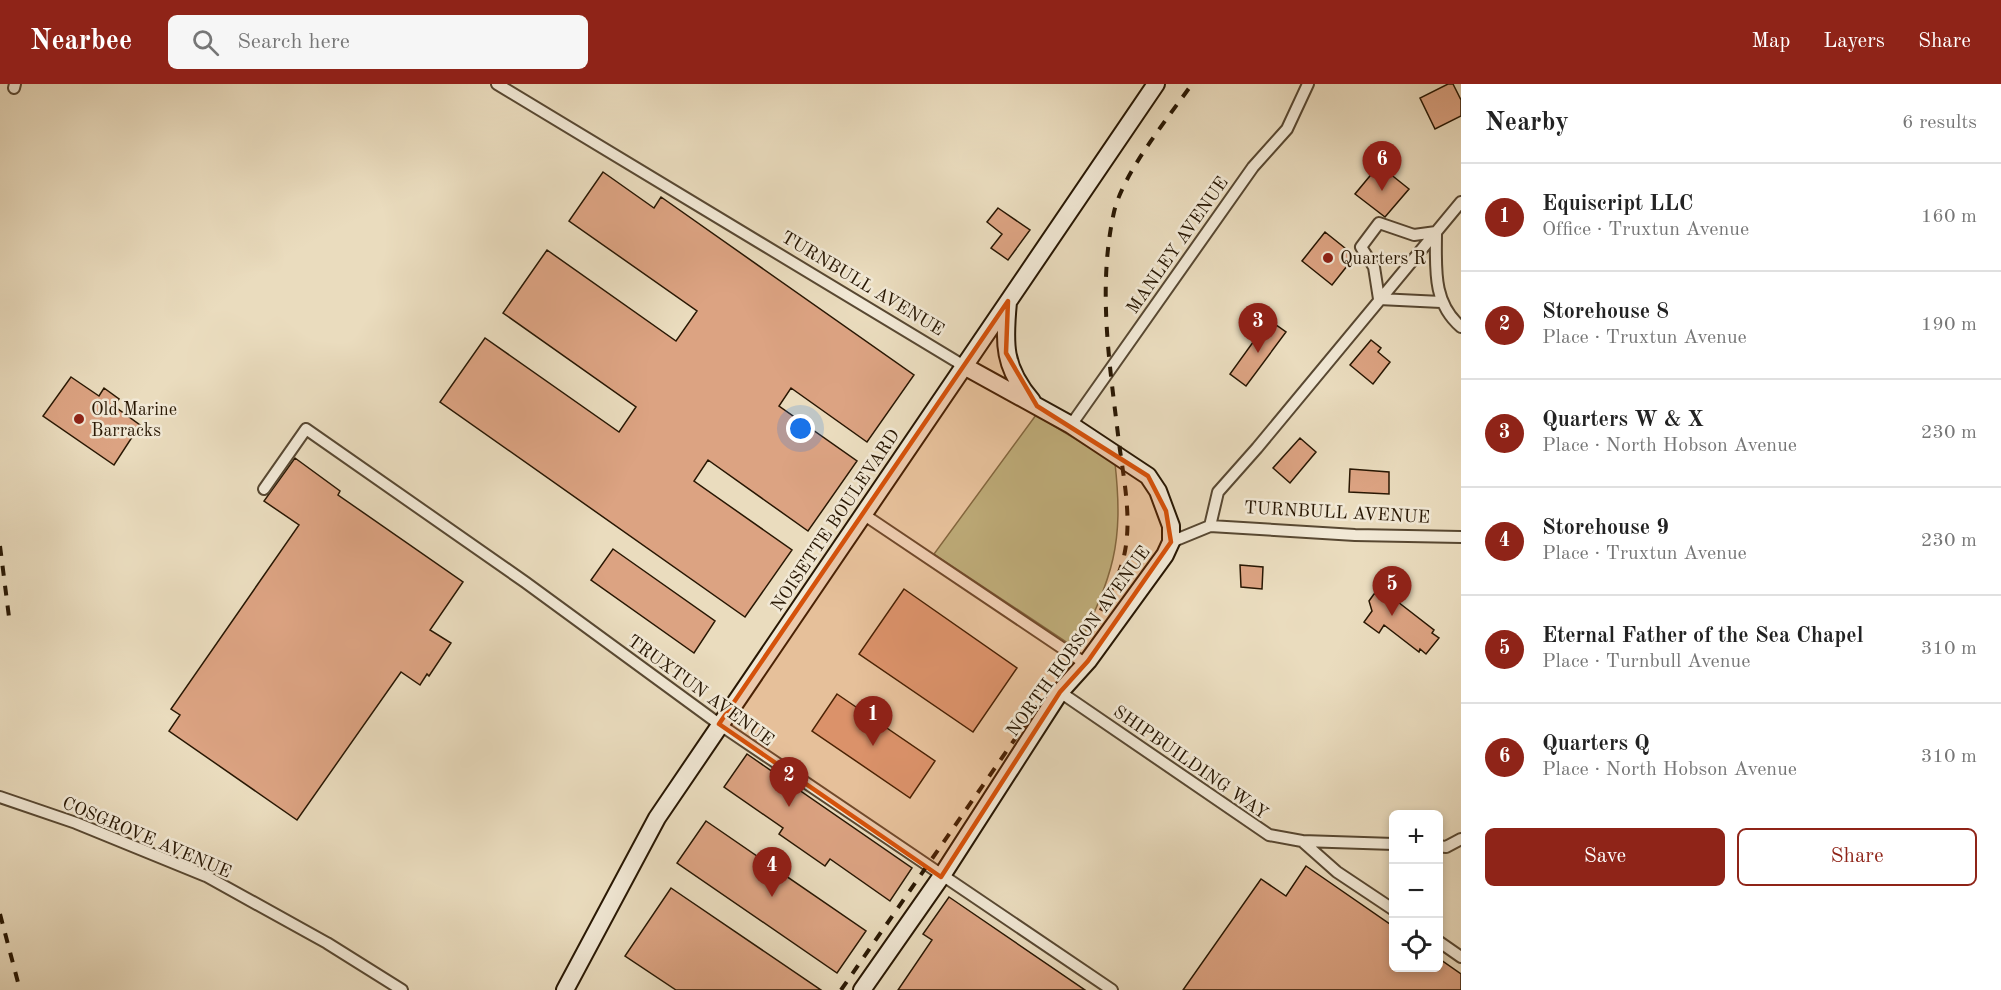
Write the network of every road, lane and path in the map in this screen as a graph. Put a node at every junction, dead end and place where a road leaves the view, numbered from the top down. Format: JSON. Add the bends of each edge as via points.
{"nodes":[{"id":1,"x":497,"y":84,"type":"edge"},
{"id":2,"x":1156,"y":84,"type":"edge"},
{"id":3,"x":1308,"y":84,"type":"edge"},
{"id":4,"x":1461,"y":201,"type":"edge"},
{"id":5,"x":1436,"y":232,"type":"junction"},
{"id":6,"x":1379,"y":299,"type":"junction"},
{"id":7,"x":1008,"y":301,"type":"junction"},
{"id":8,"x":1441,"y":302,"type":"junction"},
{"id":9,"x":1461,"y":327,"type":"edge"},
{"id":10,"x":964,"y":366,"type":"junction"},
{"id":11,"x":1037,"y":406,"type":"junction"},
{"id":12,"x":1071,"y":425,"type":"junction"},
{"id":13,"x":264,"y":489,"type":"dead end"},
{"id":14,"x":863,"y":514,"type":"junction"},
{"id":15,"x":1210,"y":526,"type":"junction"},
{"id":16,"x":1461,"y":537,"type":"edge"},
{"id":17,"x":1171,"y":542,"type":"junction"},
{"id":18,"x":1086,"y":664,"type":"junction"},
{"id":19,"x":1060,"y":692,"type":"junction"},
{"id":20,"x":719,"y":724,"type":"junction"},
{"id":21,"x":0,"y":797,"type":"edge"},
{"id":22,"x":1461,"y":839,"type":"edge"},
{"id":23,"x":1302,"y":841,"type":"junction"},
{"id":24,"x":1389,"y":844,"type":"edge"},
{"id":25,"x":1443,"y":847,"type":"edge"},
{"id":26,"x":941,"y":877,"type":"junction"},
{"id":27,"x":1389,"y":907,"type":"edge"},
{"id":28,"x":1443,"y":944,"type":"edge"},
{"id":29,"x":1461,"y":957,"type":"edge"},
{"id":30,"x":402,"y":990,"type":"edge"},
{"id":31,"x":565,"y":990,"type":"edge"},
{"id":32,"x":862,"y":990,"type":"edge"},
{"id":33,"x":1112,"y":990,"type":"edge"}],
"edges":[{"from":1,"to":10,"type":"street","name":"TURNBULL AVENUE"},
{"from":2,"to":7,"type":"street","name":"NOISETTE BOULEVARD"},
{"from":3,"to":12,"type":"street","name":"MANLEY AVENUE","via":[[1287,129],[1253,167]]},
{"from":4,"to":5,"type":"street"},
{"from":5,"to":6,"type":"street"},
{"from":5,"to":6,"type":"street","via":[[1414,235],[1379,223],[1361,247],[1374,267]]},
{"from":5,"to":8,"type":"street","via":[[1435,274]]},
{"from":6,"to":8,"type":"street"},
{"from":6,"to":15,"type":"street","via":[[1218,492]]},
{"from":7,"to":10,"type":"street","name":"NOISETTE BOULEVARD"},
{"from":7,"to":11,"type":"street","via":[[1006,353],[1011,368]]},
{"from":8,"to":9,"type":"street"},
{"from":10,"to":11,"type":"street","name":"TURNBULL AVENUE"},
{"from":10,"to":14,"type":"street","name":"NOISETTE BOULEVARD"},
{"from":11,"to":12,"type":"street","name":"TURNBULL AVENUE"},
{"from":12,"to":17,"type":"street","name":"TURNBULL AVENUE","via":[[1148,476],[1167,511]]},
{"from":13,"to":20,"type":"street","name":"TRUXTUN AVENUE","via":[[306,429]]},
{"from":14,"to":18,"type":"street"},
{"from":14,"to":20,"type":"street","name":"NOISETTE BOULEVARD"},
{"from":15,"to":16,"type":"street","name":"TURNBULL AVENUE"},
{"from":15,"to":17,"type":"street","name":"NORTH HOBSON AVENUE"},
{"from":17,"to":18,"type":"street","name":"NORTH HOBSON AVENUE","via":[[1166,555]]},
{"from":18,"to":19,"type":"street","name":"NORTH HOBSON AVENUE"},
{"from":19,"to":23,"type":"street","name":"SHIPBUILDING WAY","via":[[1269,835]]},
{"from":19,"to":26,"type":"street","name":"NORTH HOBSON AVENUE"},
{"from":20,"to":26,"type":"street","name":"TRUXTUN AVENUE"},
{"from":20,"to":31,"type":"street","name":"NOISETTE BOULEVARD","via":[[657,818]]},
{"from":21,"to":30,"type":"street","name":"COSGROVE AVENUE","via":[[206,876]]},
{"from":22,"to":25,"type":"street"},
{"from":23,"to":24,"type":"street","name":"SHIPBUILDING WAY"},
{"from":23,"to":27,"type":"street","via":[[1337,872]]},
{"from":26,"to":32,"type":"street","name":"NORTH HOBSON AVENUE"},
{"from":26,"to":33,"type":"street","name":"TRUXTUN AVENUE"},
{"from":28,"to":29,"type":"street"}]}
